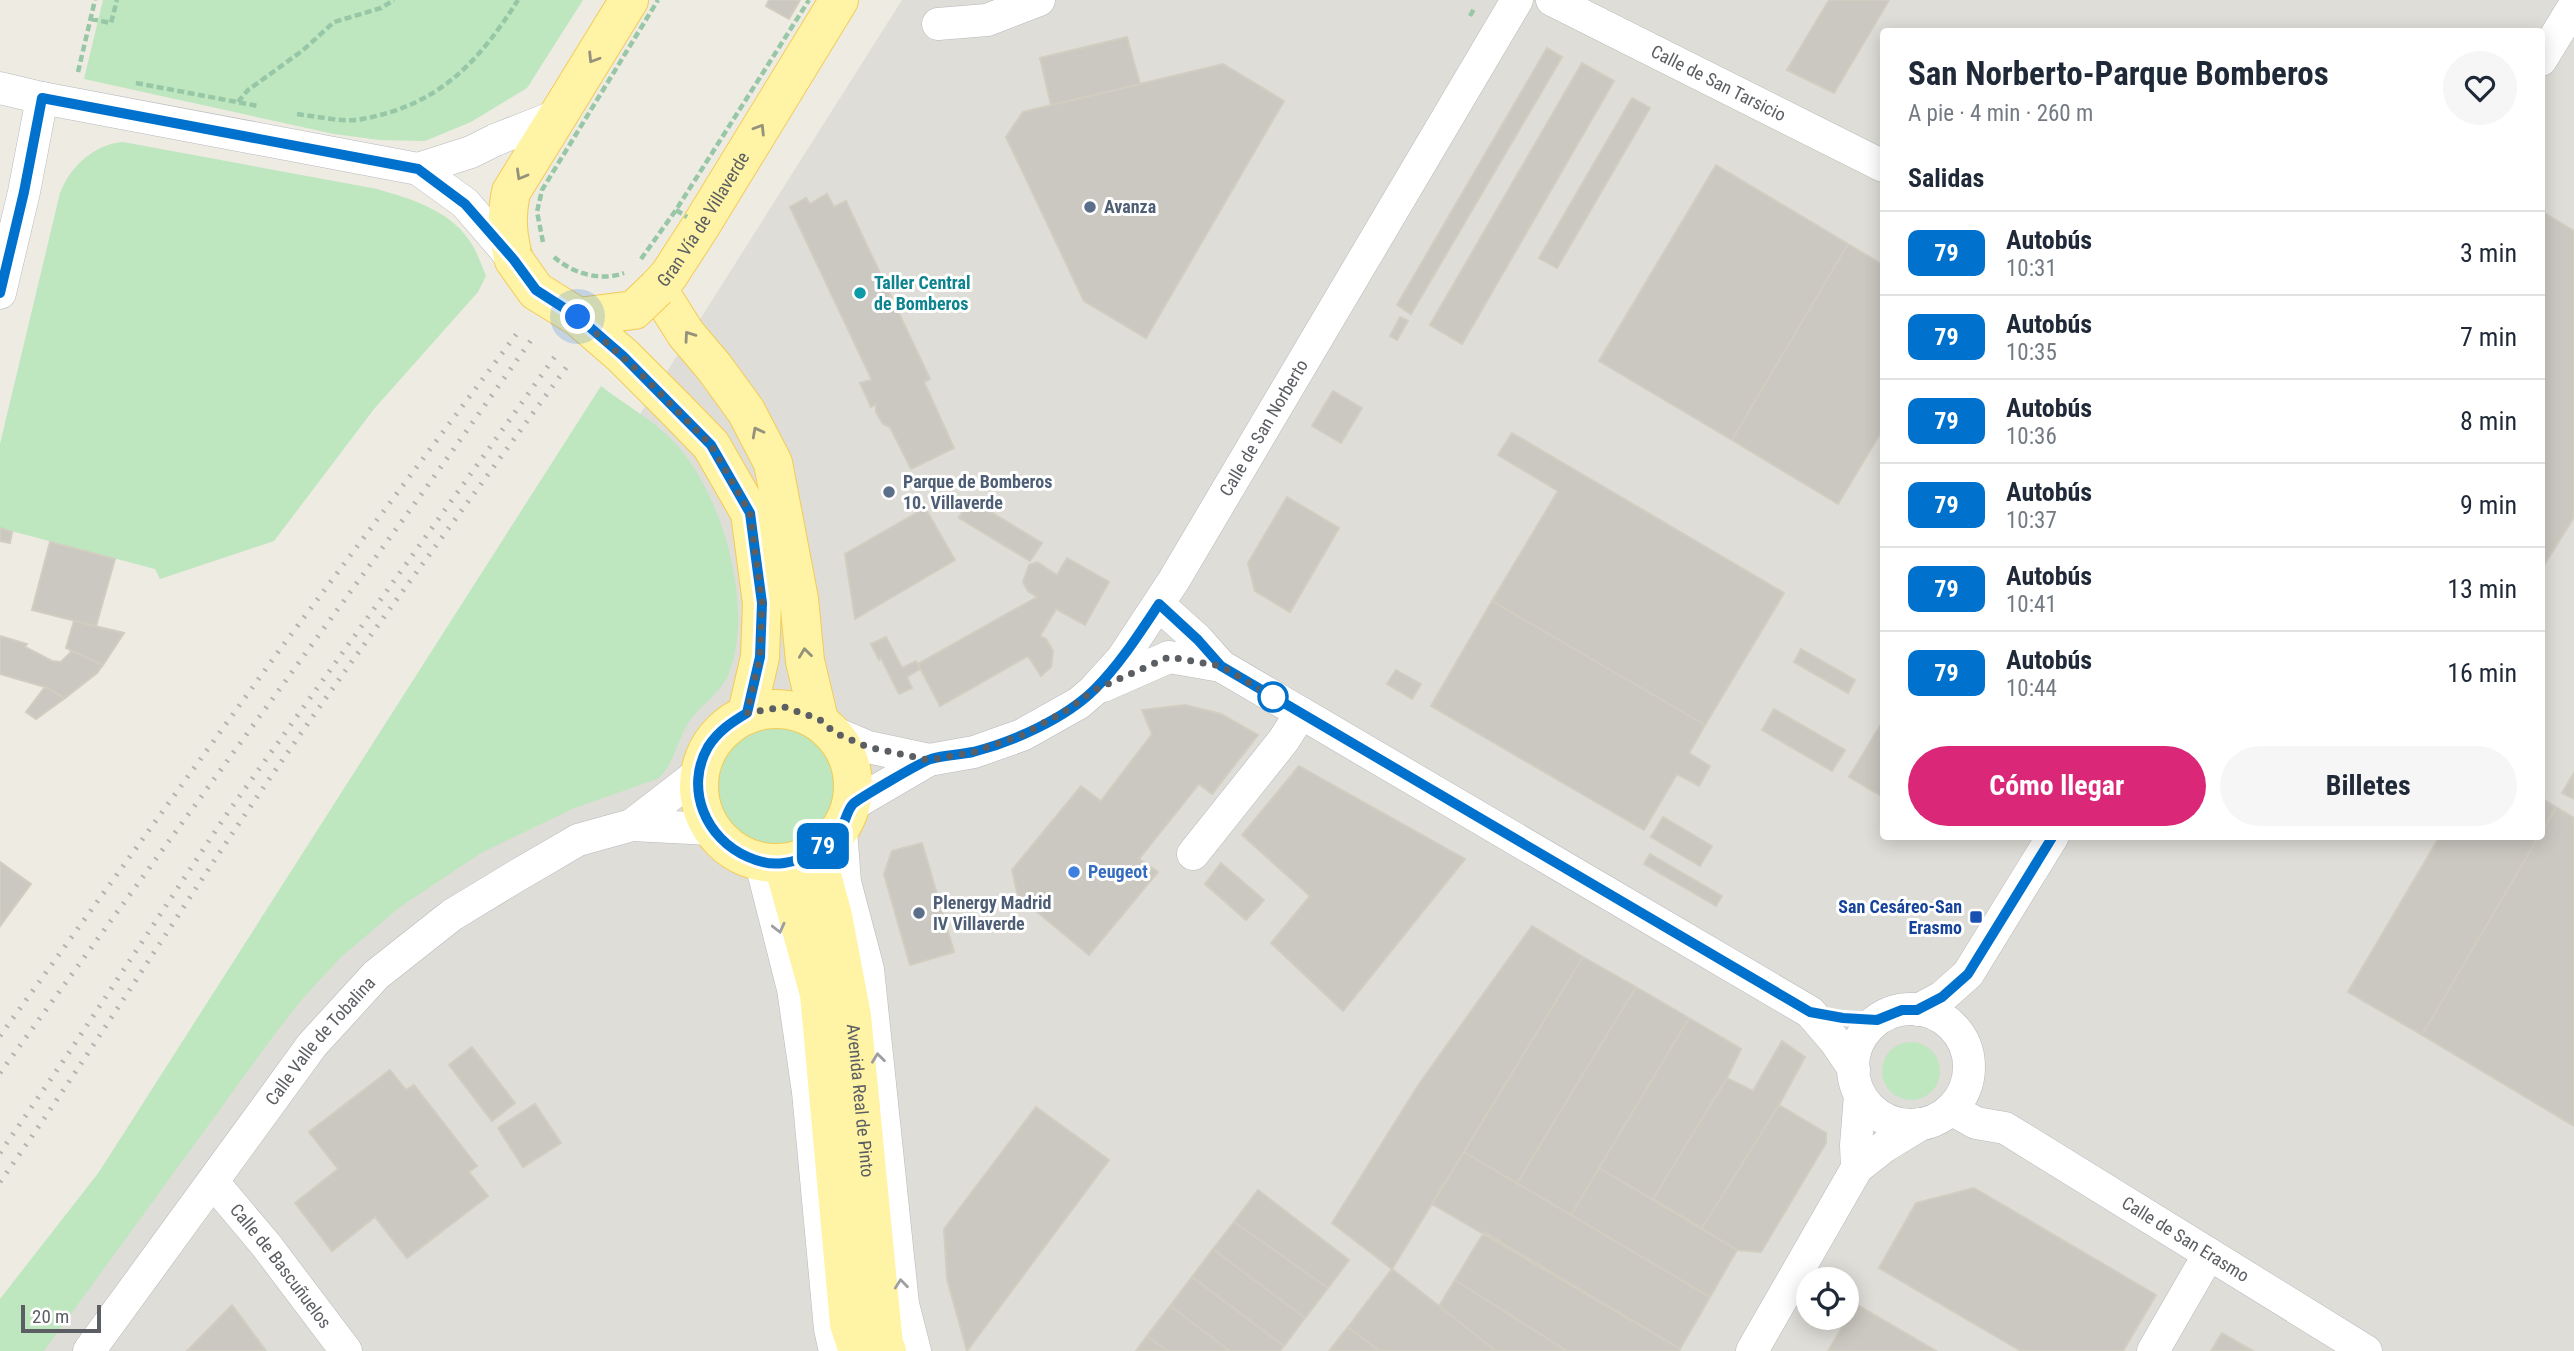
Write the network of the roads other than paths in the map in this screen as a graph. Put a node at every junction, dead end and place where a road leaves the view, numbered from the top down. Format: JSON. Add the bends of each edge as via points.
{"nodes":[{"id":1,"x":629,"y":0,"type":"edge"},
{"id":2,"x":839,"y":0,"type":"edge"},
{"id":3,"x":1039,"y":0,"type":"edge"},
{"id":4,"x":1517,"y":0,"type":"edge"},
{"id":5,"x":1552,"y":0,"type":"edge"},
{"id":6,"x":2574,"y":6,"type":"edge"},
{"id":7,"x":938,"y":24,"type":"dead end"},
{"id":8,"x":2545,"y":53,"type":"edge"},
{"id":9,"x":0,"y":88,"type":"edge"},
{"id":10,"x":42,"y":98,"type":"junction"},
{"id":11,"x":556,"y":116,"type":"junction"},
{"id":12,"x":1880,"y":164,"type":"edge"},
{"id":13,"x":418,"y":169,"type":"junction"},
{"id":14,"x":514,"y":260,"type":"junction"},
{"id":15,"x":640,"y":275,"type":"junction"},
{"id":16,"x":0,"y":293,"type":"edge"},
{"id":17,"x":578,"y":317,"type":"junction"},
{"id":18,"x":1159,"y":604,"type":"junction"},
{"id":19,"x":1221,"y":666,"type":"junction"},
{"id":20,"x":1094,"y":690,"type":"junction"},
{"id":21,"x":747,"y":713,"type":"junction"},
{"id":22,"x":1301,"y":713,"type":"junction"},
{"id":23,"x":827,"y":726,"type":"junction"},
{"id":24,"x":929,"y":760,"type":"junction"},
{"id":25,"x":699,"y":774,"type":"junction"},
{"id":26,"x":632,"y":825,"type":"junction"},
{"id":27,"x":710,"y":829,"type":"junction"},
{"id":28,"x":2051,"y":840,"type":"edge"},
{"id":29,"x":811,"y":843,"type":"junction"},
{"id":30,"x":1193,"y":854,"type":"dead end"},
{"id":31,"x":1968,"y":974,"type":"junction"},
{"id":32,"x":1917,"y":1010,"type":"junction"},
{"id":33,"x":1810,"y":1012,"type":"junction"},
{"id":34,"x":1877,"y":1020,"type":"junction"},
{"id":35,"x":1956,"y":1030,"type":"junction"},
{"id":36,"x":1857,"y":1082,"type":"junction"},
{"id":37,"x":1959,"y":1097,"type":"junction"},
{"id":38,"x":1921,"y":1124,"type":"junction"},
{"id":39,"x":1857,"y":1168,"type":"junction"},
{"id":40,"x":213,"y":1182,"type":"junction"},
{"id":41,"x":2209,"y":1254,"type":"junction"},
{"id":42,"x":89,"y":1351,"type":"edge"},
{"id":43,"x":346,"y":1351,"type":"edge"},
{"id":44,"x":835,"y":1351,"type":"edge"},
{"id":45,"x":858,"y":1351,"type":"edge"},
{"id":46,"x":887,"y":1351,"type":"edge"},
{"id":47,"x":915,"y":1351,"type":"edge"},
{"id":48,"x":1752,"y":1351,"type":"edge"},
{"id":49,"x":2153,"y":1351,"type":"edge"},
{"id":50,"x":2366,"y":1351,"type":"edge"}],
"edges":[{"from":1,"to":11,"type":"main road","one_way":true},
{"from":15,"to":2,"type":"main road","name":"Gran Vía de Villaverde","one_way":true,"via":[[669,275]]},
{"from":3,"to":7,"type":"street","via":[[988,20]]},
{"from":4,"to":18,"type":"street","name":"Calle de San Norberto"},
{"from":5,"to":12,"type":"street","name":"Calle de San Tarsicio"},
{"from":6,"to":8,"type":"street"},
{"from":9,"to":10,"type":"street"},
{"from":10,"to":13,"type":"street"},
{"from":10,"to":16,"type":"street"},
{"from":11,"to":13,"type":"street"},
{"from":11,"to":14,"type":"main road","one_way":true,"via":[[511,192],[507,235]]},
{"from":13,"to":14,"type":"street","via":[[465,204]]},
{"from":14,"to":17,"type":"main road","bridge":true,"via":[[536,290]]},
{"from":15,"to":17,"type":"main road","name":"Gran Vía de Villaverde","bridge":true,"via":[[634,310]]},
{"from":23,"to":15,"type":"main road","one_way":true,"via":[[806,661],[774,464],[746,411]]},
{"from":17,"to":21,"type":"main road","bridge":true,"via":[[711,445],[750,513],[762,603],[760,657]]},
{"from":18,"to":19,"type":"street"},
{"from":18,"to":20,"type":"street","name":"Calle de San Norberto","via":[[1122,659]]},
{"from":19,"to":20,"type":"street","via":[[1169,657]]},
{"from":19,"to":22,"type":"street"},
{"from":20,"to":24,"type":"street","name":"Calle de San Norberto","via":[[1022,735],[974,752]]},
{"from":21,"to":23,"type":"main road","via":[[784,707]]},
{"from":21,"to":25,"type":"main road","via":[[724,727],[708,748]]},
{"from":22,"to":30,"type":"street"},
{"from":22,"to":33,"type":"street"},
{"from":23,"to":24,"type":"street","name":"Calle de San Norberto","via":[[868,747]]},
{"from":23,"to":29,"type":"main road","via":[[852,767]]},
{"from":24,"to":29,"type":"street","name":"Calle de San Norberto"},
{"from":25,"to":26,"type":"street","name":"Calle Valle de Tobalina"},
{"from":25,"to":27,"type":"main road","via":[[699,802]]},
{"from":26,"to":27,"type":"street","name":"Calle Valle de Tobalina"},
{"from":26,"to":40,"type":"street","name":"Calle Valle de Tobalina","via":[[578,840],[518,875],[452,915],[376,975],[312,1045]]},
{"from":27,"to":29,"type":"main road","via":[[732,850]]},
{"from":28,"to":31,"type":"street"},
{"from":29,"to":44,"type":"street","one_way":true,"via":[[793,989]]},
{"from":29,"to":45,"type":"main road","name":"Avenida Real de Pinto","via":[[819,994],[849,1324]]},
{"from":29,"to":46,"type":"main road","name":"Avenida Real de Pinto","via":[[833,916],[852,1016]]},
{"from":47,"to":29,"type":"street","one_way":true,"via":[[903,1304],[868,969],[845,882]]},
{"from":31,"to":32,"type":"street","via":[[1942,997]]},
{"from":31,"to":35,"type":"street"},
{"from":32,"to":34,"type":"street","via":[[1902,1010]]},
{"from":32,"to":35,"type":"street","via":[[1943,1019]]},
{"from":33,"to":34,"type":"street"},
{"from":33,"to":36,"type":"street","via":[[1835,1041]]},
{"from":34,"to":36,"type":"street","via":[[1858,1043],[1853,1060]]},
{"from":35,"to":37,"type":"street","via":[[1968,1056]]},
{"from":36,"to":38,"type":"street","via":[[1871,1109],[1885,1119]]},
{"from":36,"to":39,"type":"street"},
{"from":37,"to":38,"type":"street","via":[[1939,1118]]},
{"from":37,"to":41,"type":"street","name":"Calle de San Erasmo","via":[[1989,1100],[2005,1128]]},
{"from":38,"to":39,"type":"street"},
{"from":39,"to":48,"type":"street"},
{"from":40,"to":42,"type":"street","name":"Calle Valle de Tobalina"},
{"from":40,"to":43,"type":"street","name":"Calle de Bascuñuelos"},
{"from":41,"to":49,"type":"street"},
{"from":41,"to":50,"type":"street","name":"Calle de San Erasmo"}]}
